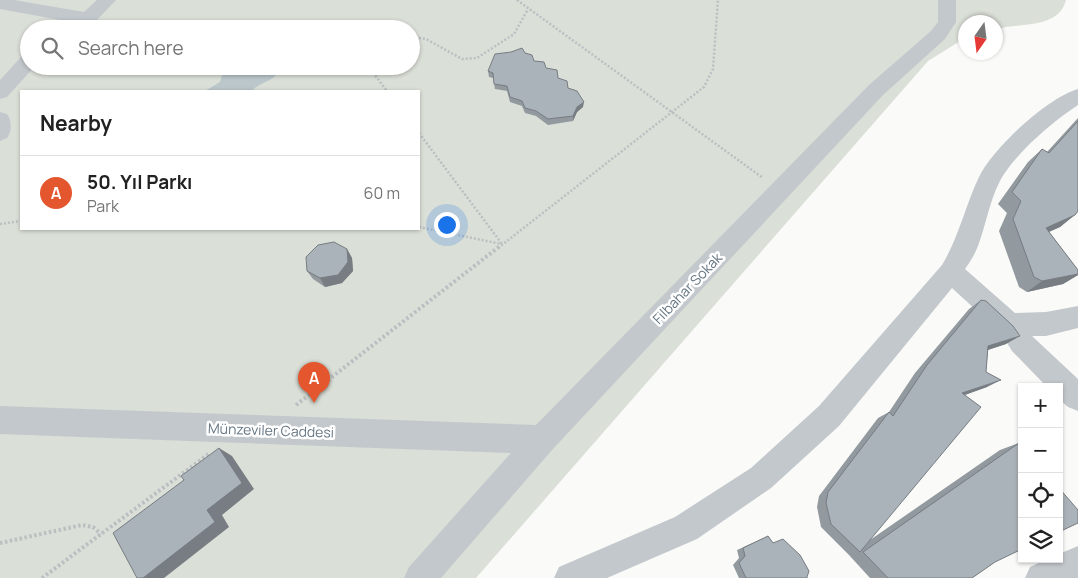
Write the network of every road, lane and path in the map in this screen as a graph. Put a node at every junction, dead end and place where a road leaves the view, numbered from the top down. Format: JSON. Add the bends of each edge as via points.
{"nodes":[{"id":1,"x":107,"y":0,"type":"edge"},
{"id":2,"x":517,"y":0,"type":"edge"},
{"id":3,"x":718,"y":0,"type":"edge"},
{"id":4,"x":947,"y":0,"type":"edge"},
{"id":5,"x":0,"y":3,"type":"edge"},
{"id":6,"x":528,"y":9,"type":"junction"},
{"id":7,"x":58,"y":20,"type":"edge"},
{"id":8,"x":80,"y":20,"type":"edge"},
{"id":9,"x":420,"y":38,"type":"edge"},
{"id":10,"x":20,"y":71,"type":"edge"},
{"id":11,"x":375,"y":75,"type":"edge"},
{"id":12,"x":386,"y":90,"type":"edge"},
{"id":13,"x":0,"y":92,"type":"edge"},
{"id":14,"x":1078,"y":96,"type":"edge"},
{"id":15,"x":671,"y":112,"type":"junction"},
{"id":16,"x":0,"y":119,"type":"edge"},
{"id":17,"x":0,"y":133,"type":"edge"},
{"id":18,"x":420,"y":134,"type":"edge"},
{"id":19,"x":780,"y":190,"type":"junction"},
{"id":20,"x":20,"y":221,"type":"edge"},
{"id":21,"x":0,"y":224,"type":"edge"},
{"id":22,"x":420,"y":227,"type":"edge"},
{"id":23,"x":502,"y":244,"type":"junction"},
{"id":24,"x":951,"y":272,"type":"junction"},
{"id":25,"x":1078,"y":317,"type":"edge"},
{"id":26,"x":1010,"y":325,"type":"junction"},
{"id":27,"x":1078,"y":398,"type":"edge"},
{"id":28,"x":0,"y":420,"type":"edge"},
{"id":29,"x":253,"y":430,"type":"junction"},
{"id":30,"x":542,"y":440,"type":"junction"},
{"id":31,"x":100,"y":534,"type":"junction"},
{"id":32,"x":0,"y":543,"type":"edge"},
{"id":33,"x":1078,"y":562,"type":"edge"},
{"id":34,"x":42,"y":578,"type":"edge"},
{"id":35,"x":420,"y":578,"type":"edge"},
{"id":36,"x":570,"y":578,"type":"edge"},
{"id":37,"x":1041,"y":578,"type":"edge"}],
"edges":[{"from":1,"to":8,"type":"street","via":[[88,19]]},
{"from":2,"to":6,"type":"path"},
{"from":3,"to":15,"type":"path","via":[[710,78],[704,87]]},
{"from":4,"to":19,"type":"street","name":"Filbahar Sokak","via":[[947,22],[938,35],[876,90]]},
{"from":5,"to":7,"type":"street"},
{"from":6,"to":9,"type":"path","via":[[514,34],[476,58],[462,59]]},
{"from":6,"to":15,"type":"path"},
{"from":10,"to":13,"type":"street"},
{"from":11,"to":12,"type":"path"},
{"from":14,"to":24,"type":"street","via":[[1047,115],[990,177],[966,246]]},
{"from":15,"to":19,"type":"path"},
{"from":15,"to":23,"type":"path"},
{"from":16,"to":17,"type":"street"},
{"from":18,"to":23,"type":"path"},
{"from":19,"to":30,"type":"street","name":"Filbahar Sokak"},
{"from":20,"to":21,"type":"path"},
{"from":22,"to":23,"type":"path"},
{"from":23,"to":29,"type":"path"},
{"from":24,"to":26,"type":"street"},
{"from":24,"to":36,"type":"street","via":[[829,416],[761,478],[686,528]]},
{"from":25,"to":26,"type":"street","via":[[1046,324]]},
{"from":26,"to":27,"type":"street","via":[[1021,343]]},
{"from":28,"to":29,"type":"street","name":"Münzeviler Caddesi"},
{"from":29,"to":30,"type":"street","name":"Münzeviler Caddesi"},
{"from":29,"to":31,"type":"path"},
{"from":30,"to":35,"type":"street","name":"Filbahar Sokak"},
{"from":31,"to":32,"type":"path","via":[[93,527],[82,525]]},
{"from":31,"to":34,"type":"path"},
{"from":33,"to":37,"type":"street"}]}
